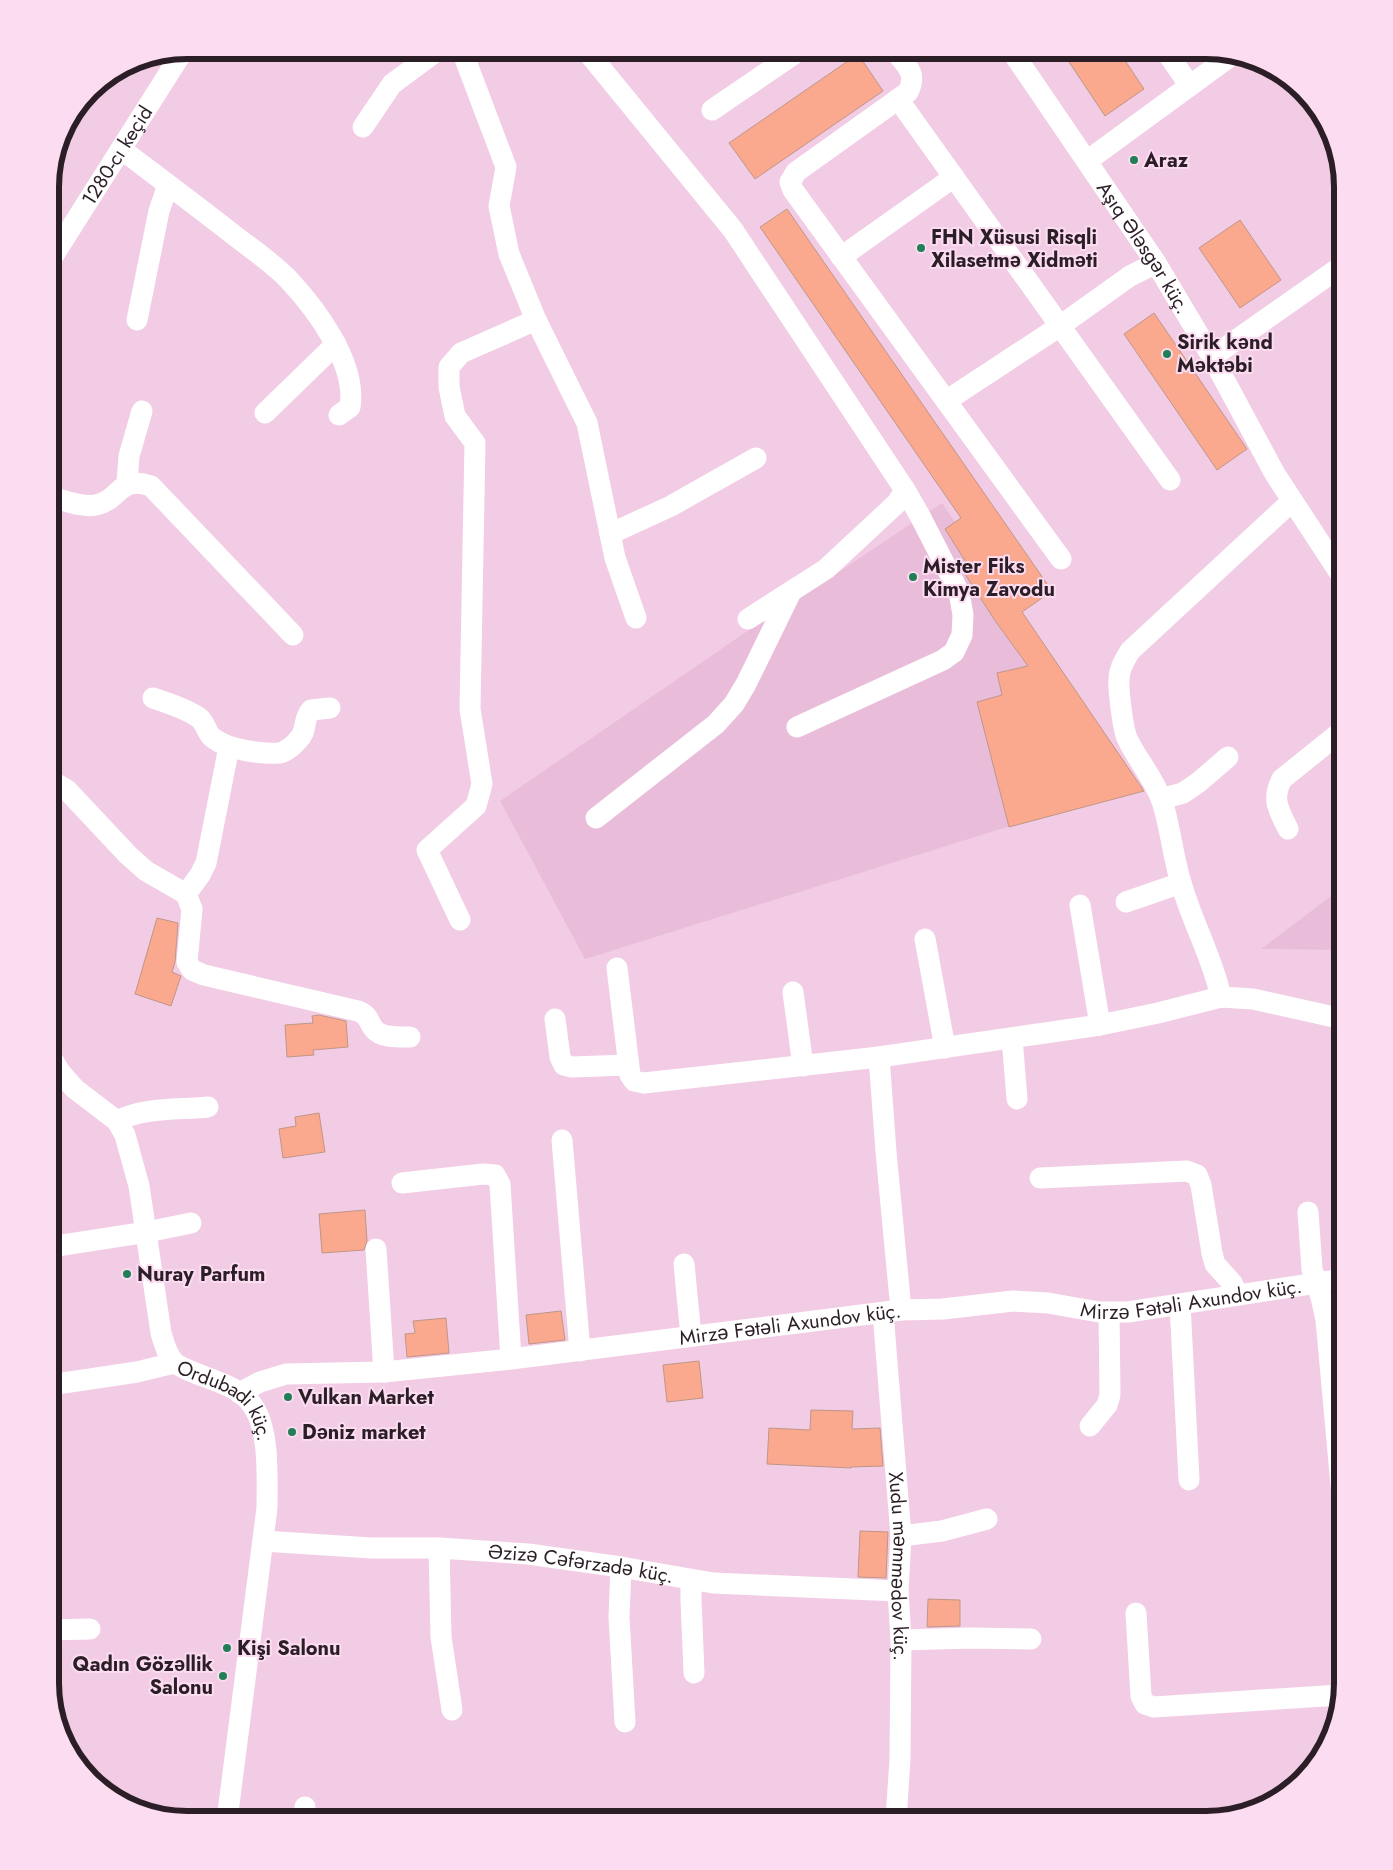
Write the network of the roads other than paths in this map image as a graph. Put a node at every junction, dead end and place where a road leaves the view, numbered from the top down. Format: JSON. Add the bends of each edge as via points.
{"nodes":[{"id":1,"x":426,"y":59,"type":"edge"},
{"id":2,"x":465,"y":59,"type":"edge"},
{"id":3,"x":593,"y":59,"type":"edge"},
{"id":4,"x":787,"y":59,"type":"edge"},
{"id":5,"x":901,"y":59,"type":"edge"},
{"id":6,"x":1017,"y":59,"type":"edge"},
{"id":7,"x":1171,"y":59,"type":"edge"},
{"id":8,"x":178,"y":60,"type":"edge"},
{"id":9,"x":1225,"y":60,"type":"edge"},
{"id":10,"x":1190,"y":86,"type":"junction"},
{"id":11,"x":898,"y":99,"type":"junction"},
{"id":12,"x":712,"y":110,"type":"dead end"},
{"id":13,"x":362,"y":127,"type":"dead end"},
{"id":14,"x":122,"y":149,"type":"junction"},
{"id":15,"x":1087,"y":161,"type":"junction"},
{"id":16,"x":954,"y":177,"type":"junction"},
{"id":17,"x":168,"y":185,"type":"junction"},
{"id":18,"x":59,"y":247,"type":"edge"},
{"id":19,"x":842,"y":257,"type":"junction"},
{"id":20,"x":1156,"y":263,"type":"junction"},
{"id":21,"x":1334,"y":271,"type":"edge"},
{"id":22,"x":137,"y":320,"type":"dead end"},
{"id":23,"x":536,"y":320,"type":"junction"},
{"id":24,"x":1060,"y":326,"type":"junction"},
{"id":25,"x":336,"y":344,"type":"junction"},
{"id":26,"x":1212,"y":356,"type":"junction"},
{"id":27,"x":946,"y":401,"type":"junction"},
{"id":28,"x":142,"y":411,"type":"dead end"},
{"id":29,"x":265,"y":413,"type":"dead end"},
{"id":30,"x":339,"y":415,"type":"dead end"},
{"id":31,"x":756,"y":458,"type":"dead end"},
{"id":32,"x":1170,"y":480,"type":"dead end"},
{"id":33,"x":127,"y":483,"type":"junction"},
{"id":34,"x":905,"y":490,"type":"junction"},
{"id":35,"x":59,"y":499,"type":"edge"},
{"id":36,"x":1292,"y":501,"type":"junction"},
{"id":37,"x":610,"y":534,"type":"junction"},
{"id":38,"x":1061,"y":558,"type":"dead end"},
{"id":39,"x":1334,"y":564,"type":"edge"},
{"id":40,"x":792,"y":592,"type":"junction"},
{"id":41,"x":636,"y":618,"type":"dead end"},
{"id":42,"x":748,"y":619,"type":"dead end"},
{"id":43,"x":293,"y":635,"type":"dead end"},
{"id":44,"x":153,"y":698,"type":"dead end"},
{"id":45,"x":330,"y":708,"type":"dead end"},
{"id":46,"x":797,"y":726,"type":"dead end"},
{"id":47,"x":1334,"y":737,"type":"edge"},
{"id":48,"x":229,"y":747,"type":"junction"},
{"id":49,"x":1228,"y":757,"type":"dead end"},
{"id":50,"x":59,"y":785,"type":"edge"},
{"id":51,"x":1161,"y":799,"type":"junction"},
{"id":52,"x":596,"y":818,"type":"dead end"},
{"id":53,"x":1288,"y":829,"type":"dead end"},
{"id":54,"x":1181,"y":883,"type":"junction"},
{"id":55,"x":186,"y":894,"type":"junction"},
{"id":56,"x":1126,"y":902,"type":"dead end"},
{"id":57,"x":1080,"y":905,"type":"dead end"},
{"id":58,"x":460,"y":920,"type":"dead end"},
{"id":59,"x":925,"y":939,"type":"dead end"},
{"id":60,"x":617,"y":968,"type":"dead end"},
{"id":61,"x":793,"y":992,"type":"dead end"},
{"id":62,"x":1221,"y":997,"type":"junction"},
{"id":63,"x":1334,"y":1017,"type":"edge"},
{"id":64,"x":555,"y":1019,"type":"dead end"},
{"id":65,"x":1100,"y":1024,"type":"junction"},
{"id":66,"x":410,"y":1037,"type":"dead end"},
{"id":67,"x":1012,"y":1038,"type":"junction"},
{"id":68,"x":945,"y":1048,"type":"junction"},
{"id":69,"x":879,"y":1057,"type":"junction"},
{"id":70,"x":628,"y":1065,"type":"junction"},
{"id":71,"x":803,"y":1066,"type":"junction"},
{"id":72,"x":59,"y":1070,"type":"edge"},
{"id":73,"x":1017,"y":1099,"type":"dead end"},
{"id":74,"x":208,"y":1107,"type":"dead end"},
{"id":75,"x":117,"y":1121,"type":"junction"},
{"id":76,"x":562,"y":1140,"type":"dead end"},
{"id":77,"x":1040,"y":1178,"type":"dead end"},
{"id":78,"x":402,"y":1183,"type":"dead end"},
{"id":79,"x":1308,"y":1212,"type":"dead end"},
{"id":80,"x":192,"y":1223,"type":"dead end"},
{"id":81,"x":147,"y":1232,"type":"junction"},
{"id":82,"x":59,"y":1246,"type":"edge"},
{"id":83,"x":376,"y":1249,"type":"dead end"},
{"id":84,"x":684,"y":1264,"type":"dead end"},
{"id":85,"x":1334,"y":1281,"type":"edge"},
{"id":86,"x":1316,"y":1282,"type":"junction"},
{"id":87,"x":1238,"y":1295,"type":"junction"},
{"id":88,"x":1180,"y":1304,"type":"junction"},
{"id":89,"x":892,"y":1312,"type":"junction"},
{"id":90,"x":1110,"y":1313,"type":"junction"},
{"id":91,"x":692,"y":1336,"type":"junction"},
{"id":92,"x":580,"y":1351,"type":"junction"},
{"id":93,"x":511,"y":1359,"type":"junction"},
{"id":94,"x":174,"y":1363,"type":"junction"},
{"id":95,"x":384,"y":1372,"type":"junction"},
{"id":96,"x":59,"y":1384,"type":"edge"},
{"id":97,"x":239,"y":1393,"type":"junction"},
{"id":98,"x":1334,"y":1408,"type":"edge"},
{"id":99,"x":1090,"y":1426,"type":"dead end"},
{"id":100,"x":1189,"y":1480,"type":"dead end"},
{"id":101,"x":987,"y":1519,"type":"dead end"},
{"id":102,"x":901,"y":1536,"type":"junction"},
{"id":103,"x":263,"y":1541,"type":"junction"},
{"id":104,"x":439,"y":1548,"type":"junction"},
{"id":105,"x":620,"y":1567,"type":"junction"},
{"id":106,"x":691,"y":1580,"type":"junction"},
{"id":107,"x":898,"y":1591,"type":"junction"},
{"id":108,"x":1136,"y":1613,"type":"dead end"},
{"id":109,"x":90,"y":1629,"type":"dead end"},
{"id":110,"x":59,"y":1630,"type":"edge"},
{"id":111,"x":1031,"y":1639,"type":"dead end"},
{"id":112,"x":901,"y":1640,"type":"junction"},
{"id":113,"x":694,"y":1673,"type":"dead end"},
{"id":114,"x":1333,"y":1695,"type":"edge"},
{"id":115,"x":452,"y":1710,"type":"dead end"},
{"id":116,"x":625,"y":1722,"type":"dead end"},
{"id":117,"x":228,"y":1811,"type":"edge"},
{"id":118,"x":897,"y":1811,"type":"edge"}],
"edges":[{"from":1,"to":13,"type":"street","via":[[392,84]]},
{"from":2,"to":23,"type":"street","via":[[506,167],[499,206],[509,254]]},
{"from":3,"to":34,"type":"street","via":[[733,230]]},
{"from":4,"to":12,"type":"street"},
{"from":5,"to":11,"type":"street","via":[[912,74],[912,83],[908,92]]},
{"from":6,"to":15,"type":"street","name":"Aşıq Ələsgər küç."},
{"from":7,"to":10,"type":"street"},
{"from":8,"to":14,"type":"street","name":"1280-cı keçid"},
{"from":9,"to":10,"type":"street"},
{"from":10,"to":15,"type":"street"},
{"from":11,"to":16,"type":"street"},
{"from":11,"to":19,"type":"street","via":[[796,172],[790,182]]},
{"from":14,"to":17,"type":"street"},
{"from":14,"to":18,"type":"street","name":"1280-cı keçid"},
{"from":15,"to":20,"type":"street","name":"Aşıq Ələsgər küç."},
{"from":16,"to":19,"type":"street"},
{"from":16,"to":24,"type":"street"},
{"from":17,"to":22,"type":"street","via":[[159,211]]},
{"from":17,"to":25,"type":"street","via":[[283,274],[311,306]]},
{"from":19,"to":27,"type":"street"},
{"from":20,"to":24,"type":"street","via":[[1130,276]]},
{"from":20,"to":26,"type":"street","name":"Aşıq Ələsgər küç."},
{"from":21,"to":26,"type":"street"},
{"from":23,"to":37,"type":"street","via":[[586,423]]},
{"from":23,"to":58,"type":"street","via":[[461,353],[449,367],[455,416],[475,443],[470,709],[482,784],[476,806],[428,850]]},
{"from":24,"to":27,"type":"street"},
{"from":24,"to":32,"type":"street"},
{"from":25,"to":29,"type":"street"},
{"from":25,"to":30,"type":"street","via":[[352,396],[350,407]]},
{"from":26,"to":36,"type":"street","name":"Aşıq Ələsgər küç.","via":[[1261,450]]},
{"from":27,"to":38,"type":"street"},
{"from":28,"to":33,"type":"street","via":[[129,456]]},
{"from":31,"to":37,"type":"street","via":[[671,506]]},
{"from":33,"to":35,"type":"street","via":[[106,502],[94,506]]},
{"from":33,"to":43,"type":"street","via":[[140,482],[151,486]]},
{"from":34,"to":40,"type":"street","via":[[897,503],[840,558]]},
{"from":34,"to":46,"type":"street","via":[[959,592],[964,615],[962,635],[954,652],[943,660]]},
{"from":36,"to":39,"type":"street","name":"Aşıq Ələsgər küç."},
{"from":36,"to":51,"type":"street","via":[[1130,651],[1122,665],[1118,679],[1124,730]]},
{"from":37,"to":41,"type":"street"},
{"from":40,"to":42,"type":"street"},
{"from":40,"to":52,"type":"street","via":[[734,704],[716,724]]},
{"from":44,"to":48,"type":"street","via":[[190,711],[201,719],[214,739]]},
{"from":45,"to":48,"type":"street","via":[[311,710],[306,716],[300,739],[281,753]]},
{"from":47,"to":53,"type":"street","via":[[1282,779],[1277,788],[1278,809]]},
{"from":48,"to":55,"type":"street","via":[[206,863]]},
{"from":49,"to":51,"type":"street","via":[[1199,782],[1183,792]]},
{"from":50,"to":55,"type":"street","via":[[134,861]]},
{"from":51,"to":54,"type":"street"},
{"from":54,"to":56,"type":"street"},
{"from":54,"to":62,"type":"street","via":[[1216,972]]},
{"from":55,"to":66,"type":"street","via":[[192,909],[187,962],[192,970],[358,1011],[366,1015],[375,1031]]},
{"from":57,"to":65,"type":"street"},
{"from":59,"to":68,"type":"street"},
{"from":60,"to":70,"type":"street"},
{"from":61,"to":71,"type":"street"},
{"from":62,"to":63,"type":"street","via":[[1252,999]]},
{"from":62,"to":65,"type":"street"},
{"from":64,"to":70,"type":"street","via":[[564,1065]]},
{"from":65,"to":67,"type":"street"},
{"from":67,"to":68,"type":"street"},
{"from":67,"to":73,"type":"street"},
{"from":68,"to":69,"type":"street"},
{"from":69,"to":71,"type":"street"},
{"from":69,"to":89,"type":"street","name":"Xudu məmmədov küç."},
{"from":70,"to":71,"type":"street","via":[[634,1081],[644,1083]]},
{"from":72,"to":75,"type":"street","name":"Ordubadi küç.","via":[[75,1089]]},
{"from":74,"to":75,"type":"street","via":[[142,1113]]},
{"from":75,"to":81,"type":"street","name":"Ordubadi küç.","via":[[130,1148]]},
{"from":76,"to":92,"type":"street"},
{"from":77,"to":87,"type":"street","via":[[1187,1171],[1196,1175],[1201,1185],[1216,1264]]},
{"from":78,"to":93,"type":"street","via":[[495,1175],[500,1184]]},
{"from":79,"to":86,"type":"street"},
{"from":80,"to":81,"type":"street"},
{"from":81,"to":82,"type":"street"},
{"from":81,"to":94,"type":"street","name":"Ordubadi küç.","via":[[160,1333]]},
{"from":83,"to":95,"type":"street"},
{"from":84,"to":91,"type":"street"},
{"from":85,"to":86,"type":"street","name":"Mirzə Fətəli Axundov küç."},
{"from":86,"to":87,"type":"street","name":"Mirzə Fətəli Axundov küç."},
{"from":86,"to":98,"type":"street","via":[[1326,1320]]},
{"from":87,"to":88,"type":"street","name":"Mirzə Fətəli Axundov küç."},
{"from":88,"to":90,"type":"street","name":"Mirzə Fətəli Axundov küç."},
{"from":88,"to":100,"type":"street"},
{"from":89,"to":90,"type":"street","name":"Mirzə Fətəli Axundov küç.","via":[[1022,1301]]},
{"from":89,"to":91,"type":"street","name":"Mirzə Fətəli Axundov küç."},
{"from":89,"to":102,"type":"street","name":"Xudu məmmədov küç."},
{"from":90,"to":99,"type":"street","via":[[1110,1395],[1107,1405]]},
{"from":91,"to":92,"type":"street","name":"Mirzə Fətəli Axundov küç."},
{"from":92,"to":93,"type":"street","name":"Mirzə Fətəli Axundov küç."},
{"from":93,"to":95,"type":"street","name":"Mirzə Fətəli Axundov küç."},
{"from":94,"to":96,"type":"street"},
{"from":94,"to":97,"type":"street","name":"Ordubadi küç."},
{"from":95,"to":97,"type":"street","name":"Mirzə Fətəli Axundov küç.","via":[[286,1374]]},
{"from":97,"to":103,"type":"street","name":"Ordubadi küç.","via":[[252,1406],[265,1445],[267,1481]]},
{"from":101,"to":102,"type":"street","via":[[942,1531]]},
{"from":102,"to":107,"type":"street","name":"Xudu məmmədov küç."},
{"from":103,"to":104,"type":"street","name":"Əzizə Cəfərzadə küç.","via":[[371,1548]]},
{"from":103,"to":117,"type":"street","name":"Ordubadi küç."},
{"from":104,"to":105,"type":"street","name":"Əzizə Cəfərzadə küç.","via":[[559,1557]]},
{"from":104,"to":115,"type":"street","via":[[441,1637]]},
{"from":105,"to":106,"type":"street","name":"Əzizə Cəfərzadə küç."},
{"from":105,"to":116,"type":"street","via":[[619,1617]]},
{"from":106,"to":107,"type":"street","name":"Əzizə Cəfərzadə küç."},
{"from":106,"to":113,"type":"street"},
{"from":107,"to":112,"type":"street","name":"Xudu məmmədov küç."},
{"from":108,"to":114,"type":"street","via":[[1141,1696],[1145,1704],[1154,1707]]},
{"from":109,"to":110,"type":"street"},
{"from":111,"to":112,"type":"street"},
{"from":112,"to":118,"type":"street","name":"Xudu məmmədov küç."}]}
